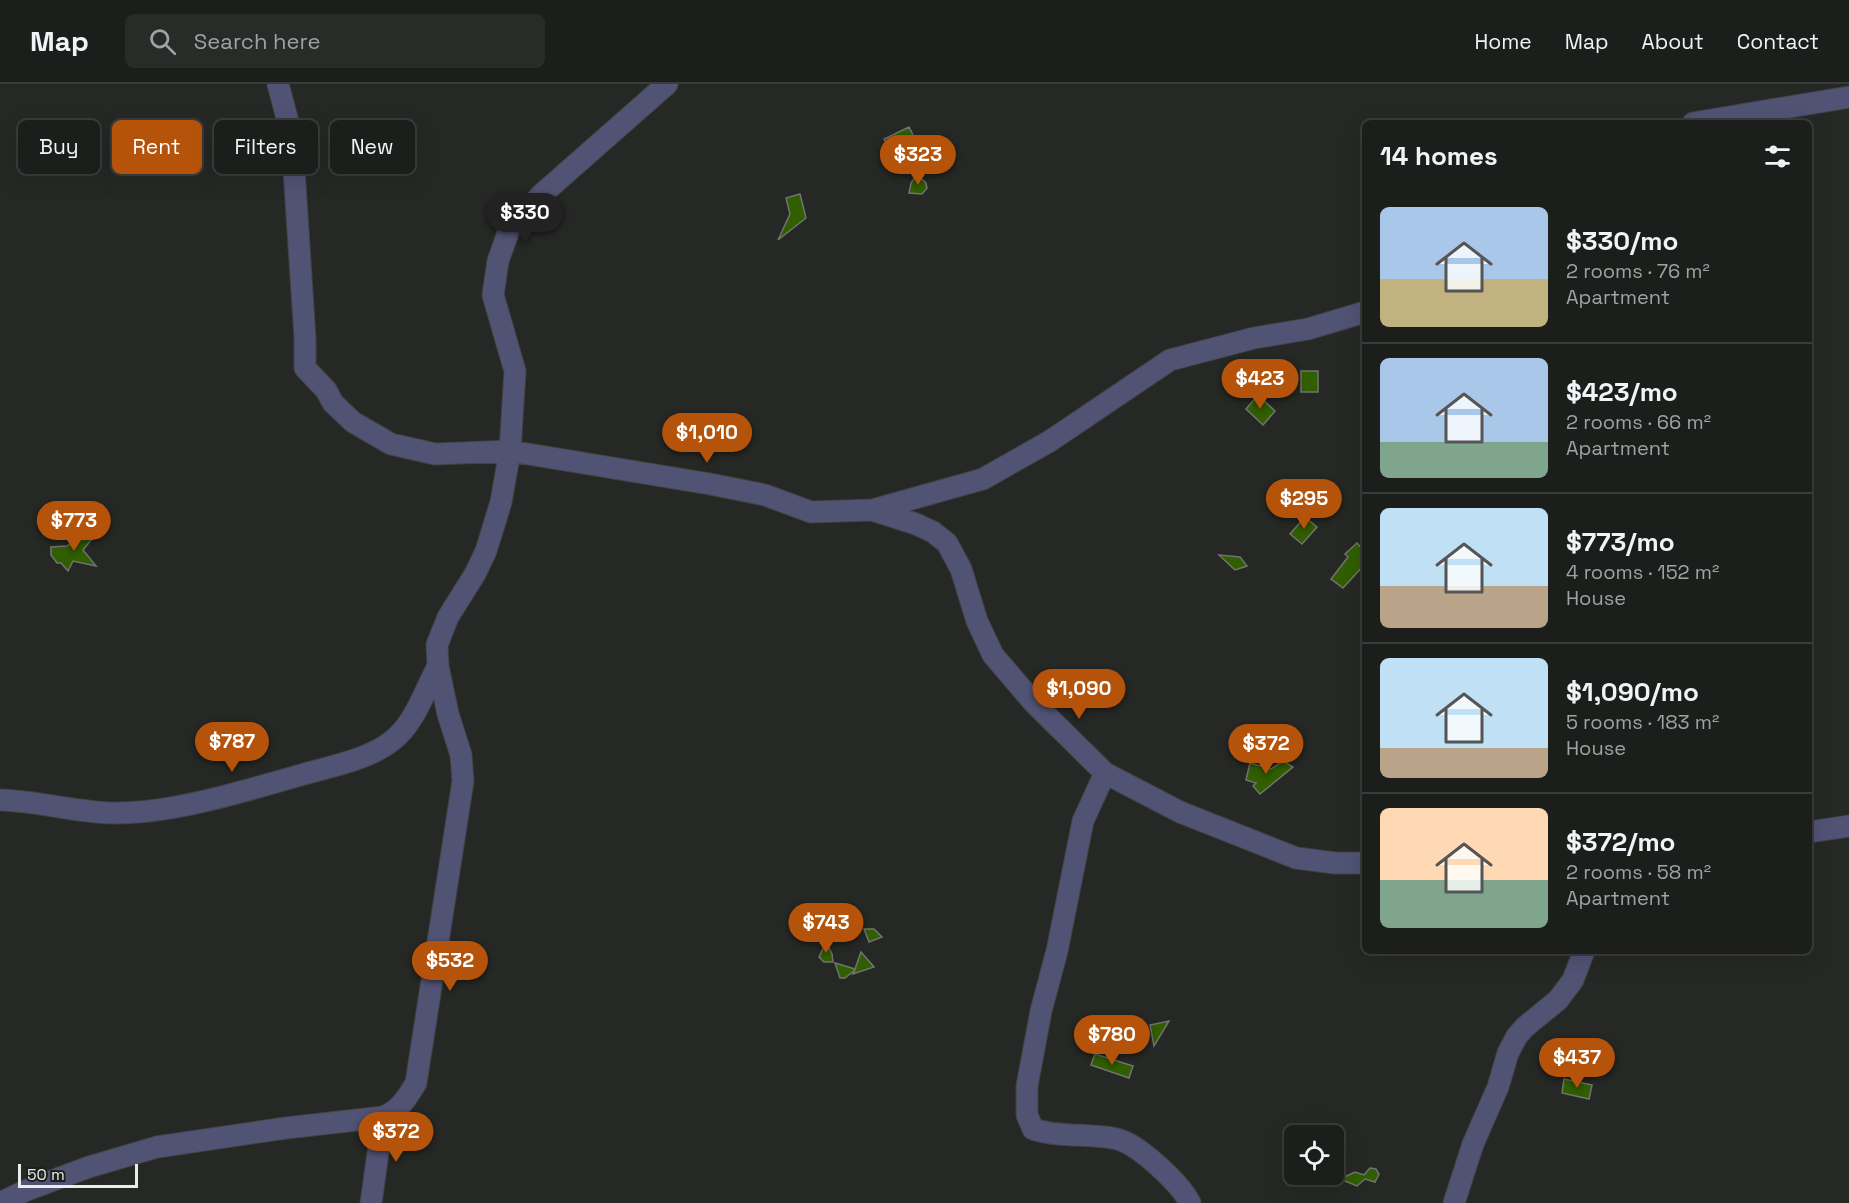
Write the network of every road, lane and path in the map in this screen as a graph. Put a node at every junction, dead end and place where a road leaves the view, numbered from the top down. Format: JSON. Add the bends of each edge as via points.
{"nodes":[{"id":1,"x":278,"y":84,"type":"edge"},
{"id":2,"x":668,"y":84,"type":"edge"},
{"id":3,"x":1849,"y":97,"type":"edge"},
{"id":4,"x":1736,"y":120,"type":"edge"},
{"id":5,"x":1362,"y":313,"type":"edge"},
{"id":6,"x":510,"y":452,"type":"junction"},
{"id":7,"x":872,"y":510,"type":"junction"},
{"id":8,"x":438,"y":666,"type":"junction"},
{"id":9,"x":1105,"y":773,"type":"junction"},
{"id":10,"x":0,"y":800,"type":"edge"},
{"id":11,"x":1849,"y":826,"type":"edge"},
{"id":12,"x":1812,"y":832,"type":"edge"},
{"id":13,"x":1362,"y":863,"type":"edge"},
{"id":14,"x":1583,"y":954,"type":"edge"},
{"id":15,"x":383,"y":1117,"type":"junction"},
{"id":16,"x":0,"y":1203,"type":"edge"},
{"id":17,"x":371,"y":1203,"type":"edge"},
{"id":18,"x":1190,"y":1203,"type":"edge"},
{"id":19,"x":1454,"y":1203,"type":"edge"}],
"edges":[{"from":1,"to":6,"type":"street","via":[[293,154],[305,368],[353,422],[391,444],[435,454]]},
{"from":2,"to":6,"type":"street","via":[[541,195],[509,230],[498,261],[493,295],[515,371]]},
{"from":3,"to":4,"type":"street"},
{"from":5,"to":7,"type":"street","via":[[1170,360],[1050,441],[983,479]]},
{"from":6,"to":7,"type":"street","via":[[765,495],[811,512]]},
{"from":6,"to":8,"type":"street","via":[[501,502],[486,551],[448,617],[437,645]]},
{"from":7,"to":9,"type":"street","via":[[916,524],[947,543],[961,569],[993,656]]},
{"from":8,"to":10,"type":"street","via":[[408,724],[393,741],[361,758],[168,808],[118,813]]},
{"from":8,"to":15,"type":"street","via":[[461,755],[463,781],[416,1083],[407,1100]]},
{"from":9,"to":13,"type":"street","via":[[1180,812],[1296,858]]},
{"from":9,"to":18,"type":"street","via":[[1083,821],[1041,1011],[1027,1086],[1027,1115],[1034,1129],[1048,1134],[1119,1140],[1168,1174]]},
{"from":11,"to":12,"type":"street"},
{"from":14,"to":19,"type":"street","via":[[1573,980],[1558,1000],[1525,1027],[1508,1053]]},
{"from":15,"to":16,"type":"street","via":[[158,1147],[89,1167]]},
{"from":15,"to":17,"type":"street"}]}
